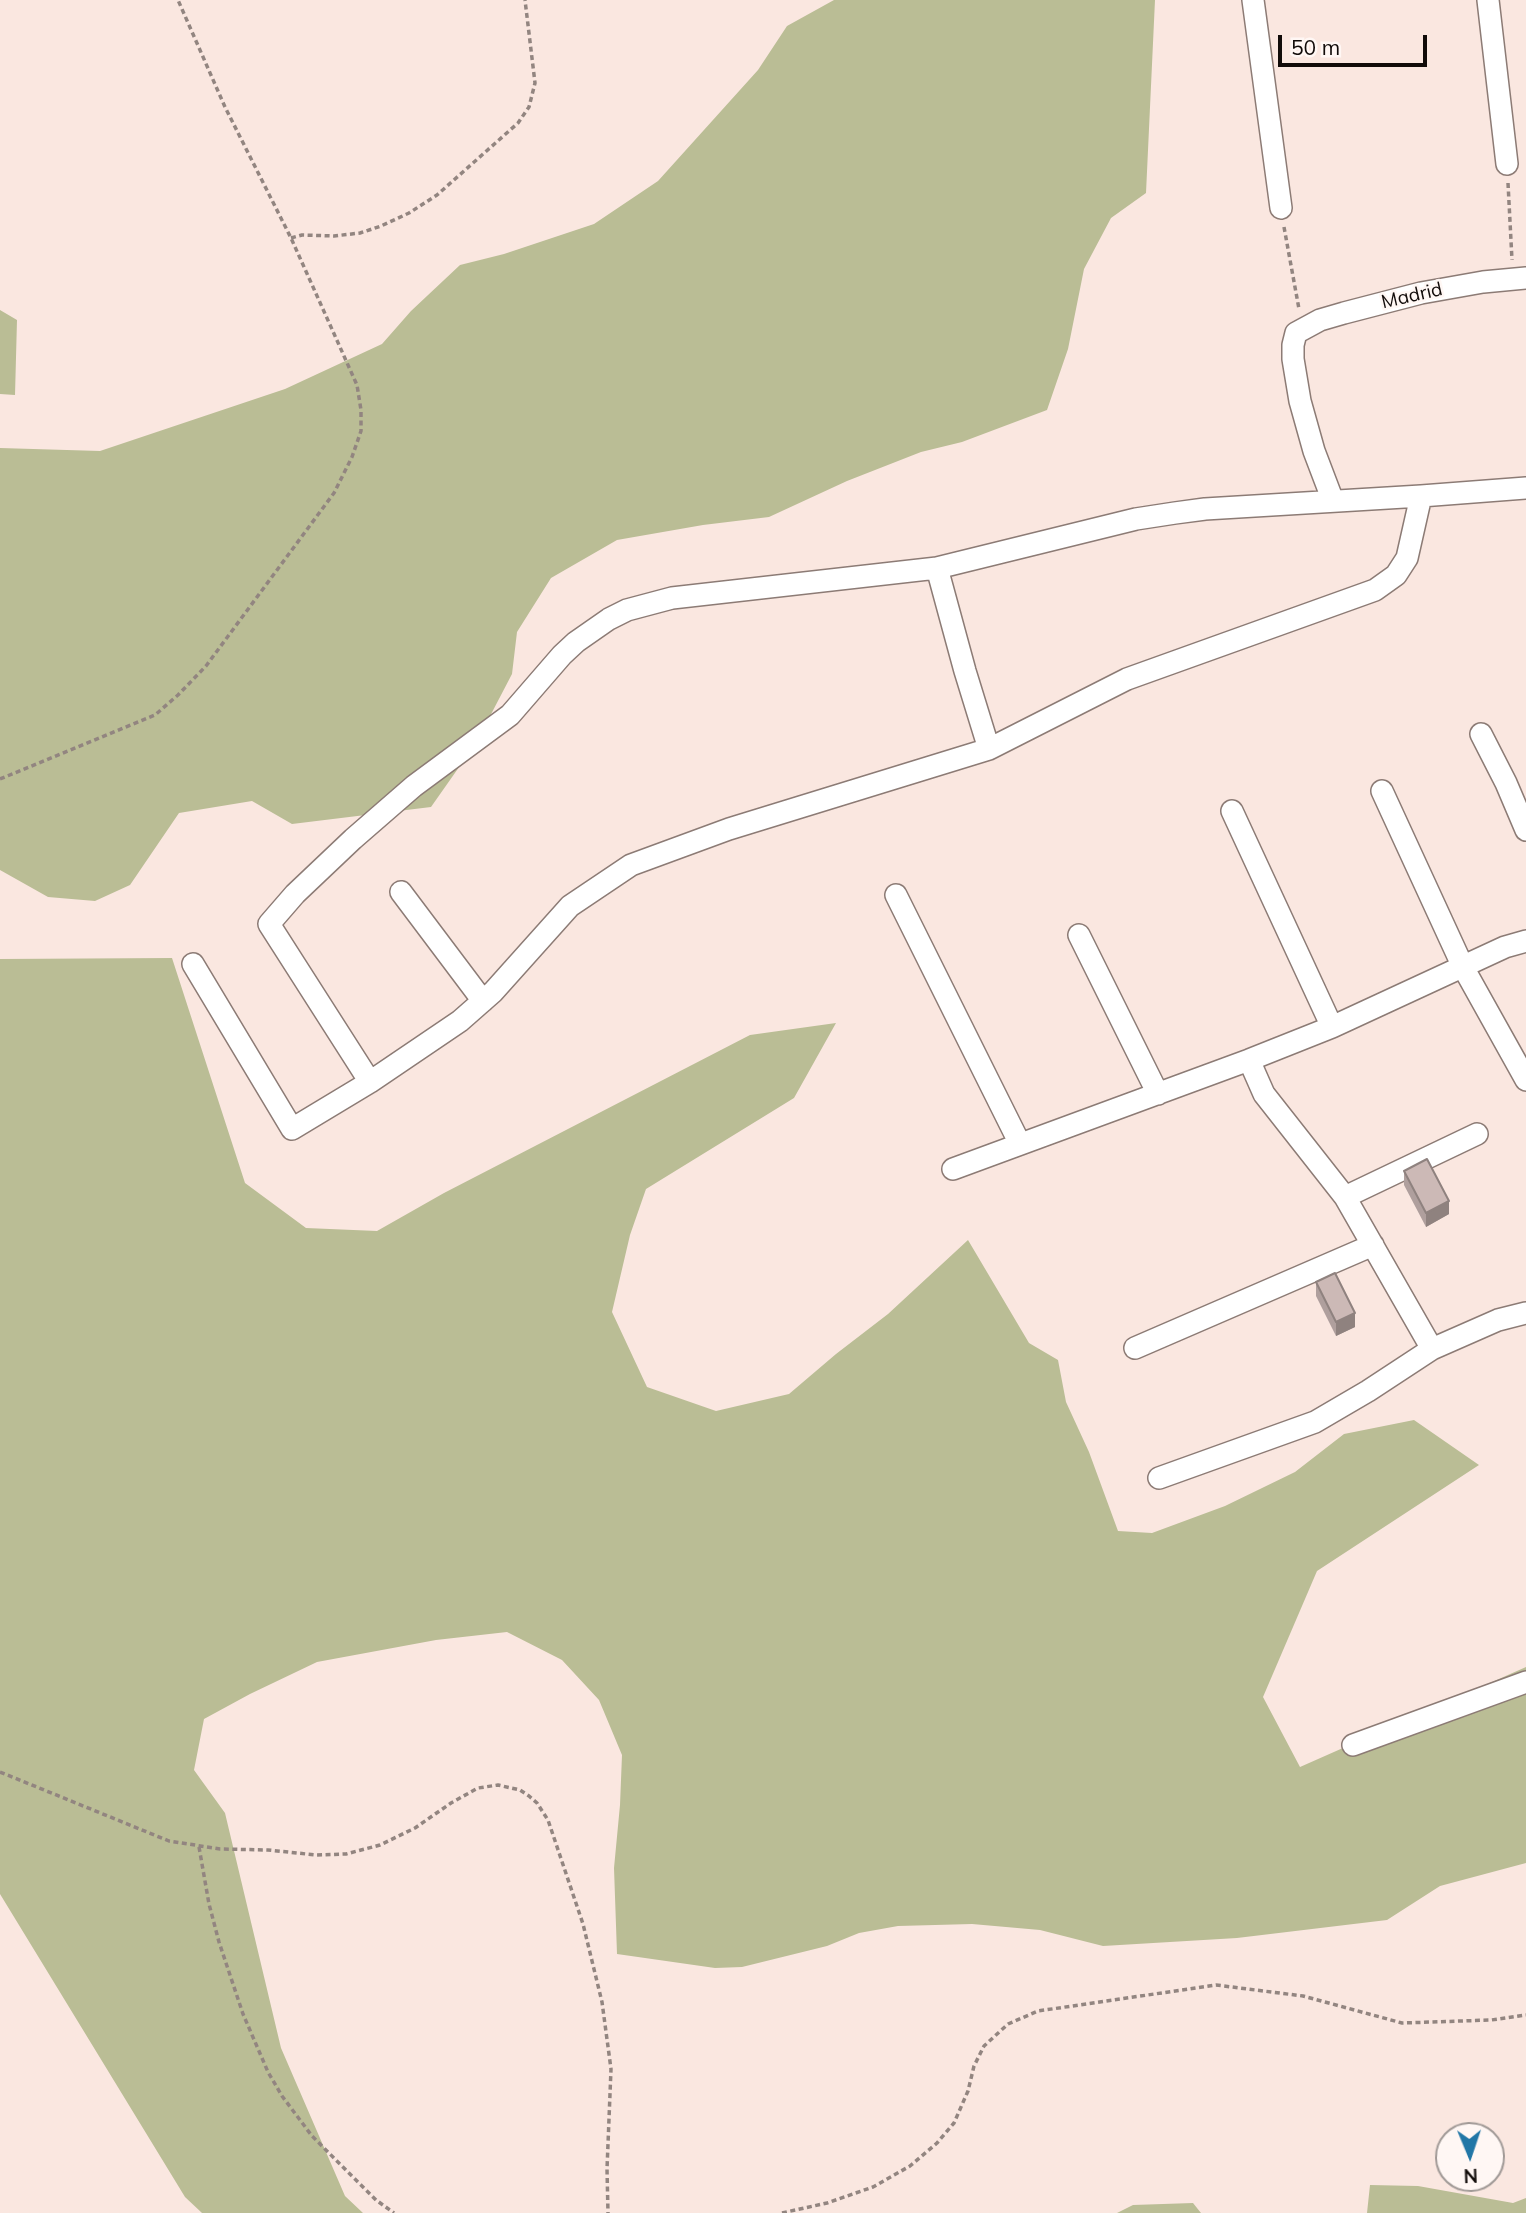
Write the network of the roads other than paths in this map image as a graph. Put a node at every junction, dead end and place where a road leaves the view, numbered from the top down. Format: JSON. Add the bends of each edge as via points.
{"nodes":[{"id":1,"x":1253,"y":0,"type":"edge"},
{"id":2,"x":1488,"y":0,"type":"edge"},
{"id":3,"x":1507,"y":164,"type":"road end"},
{"id":4,"x":1281,"y":208,"type":"road end"},
{"id":5,"x":1520,"y":278,"type":"edge"},
{"id":6,"x":1526,"y":488,"type":"edge"},
{"id":7,"x":1421,"y":496,"type":"junction"},
{"id":8,"x":1333,"y":501,"type":"junction"},
{"id":9,"x":937,"y":568,"type":"junction"},
{"id":10,"x":1481,"y":734,"type":"dead end"},
{"id":11,"x":989,"y":749,"type":"junction"},
{"id":12,"x":1382,"y":791,"type":"dead end"},
{"id":13,"x":1232,"y":811,"type":"dead end"},
{"id":14,"x":1526,"y":830,"type":"edge"},
{"id":15,"x":401,"y":892,"type":"dead end"},
{"id":16,"x":896,"y":895,"type":"dead end"},
{"id":17,"x":1079,"y":935,"type":"dead end"},
{"id":18,"x":1526,"y":941,"type":"edge"},
{"id":19,"x":193,"y":964,"type":"dead end"},
{"id":20,"x":1463,"y":967,"type":"junction"},
{"id":21,"x":483,"y":1001,"type":"junction"},
{"id":22,"x":1332,"y":1027,"type":"junction"},
{"id":23,"x":1249,"y":1060,"type":"junction"},
{"id":24,"x":1526,"y":1080,"type":"edge"},
{"id":25,"x":370,"y":1082,"type":"junction"},
{"id":26,"x":1158,"y":1094,"type":"junction"},
{"id":27,"x":1478,"y":1134,"type":"dead end"},
{"id":28,"x":1020,"y":1144,"type":"junction"},
{"id":29,"x":953,"y":1169,"type":"dead end"},
{"id":30,"x":1345,"y":1197,"type":"junction"},
{"id":31,"x":1373,"y":1245,"type":"junction"},
{"id":32,"x":1526,"y":1313,"type":"edge"},
{"id":33,"x":1135,"y":1348,"type":"dead end"},
{"id":34,"x":1432,"y":1349,"type":"junction"},
{"id":35,"x":1159,"y":1478,"type":"dead end"},
{"id":36,"x":1526,"y":1682,"type":"edge"},
{"id":37,"x":1353,"y":1745,"type":"dead end"}],
"edges":[{"from":1,"to":4,"type":"street"},
{"from":2,"to":3,"type":"street"},
{"from":5,"to":8,"type":"street","name":"Madrid","via":[[1421,293],[1344,313],[1296,333],[1296,380],[1306,426]]},
{"from":6,"to":7,"type":"street"},
{"from":7,"to":8,"type":"street"},
{"from":7,"to":11,"type":"street","via":[[1407,558],[1396,575],[1375,590],[1136,676]]},
{"from":8,"to":9,"type":"street","via":[[1205,509],[1136,519]]},
{"from":9,"to":11,"type":"street"},
{"from":9,"to":25,"type":"street","via":[[672,598],[627,610],[576,642],[510,715],[414,786],[353,839],[269,924]]},
{"from":10,"to":14,"type":"street"},
{"from":11,"to":21,"type":"street","via":[[729,829],[631,865],[570,906]]},
{"from":12,"to":20,"type":"street"},
{"from":13,"to":22,"type":"street"},
{"from":15,"to":21,"type":"street"},
{"from":16,"to":28,"type":"street"},
{"from":17,"to":26,"type":"street"},
{"from":18,"to":20,"type":"street"},
{"from":19,"to":25,"type":"street","via":[[292,1129]]},
{"from":20,"to":22,"type":"street"},
{"from":20,"to":24,"type":"street"},
{"from":21,"to":25,"type":"street"},
{"from":22,"to":23,"type":"street"},
{"from":23,"to":26,"type":"street"},
{"from":23,"to":30,"type":"street","via":[[1264,1094]]},
{"from":26,"to":28,"type":"street"},
{"from":27,"to":30,"type":"street"},
{"from":28,"to":29,"type":"street"},
{"from":30,"to":31,"type":"street"},
{"from":31,"to":33,"type":"street"},
{"from":31,"to":34,"type":"street"},
{"from":32,"to":34,"type":"street"},
{"from":34,"to":35,"type":"street","via":[[1315,1422]]},
{"from":36,"to":37,"type":"street"}]}
